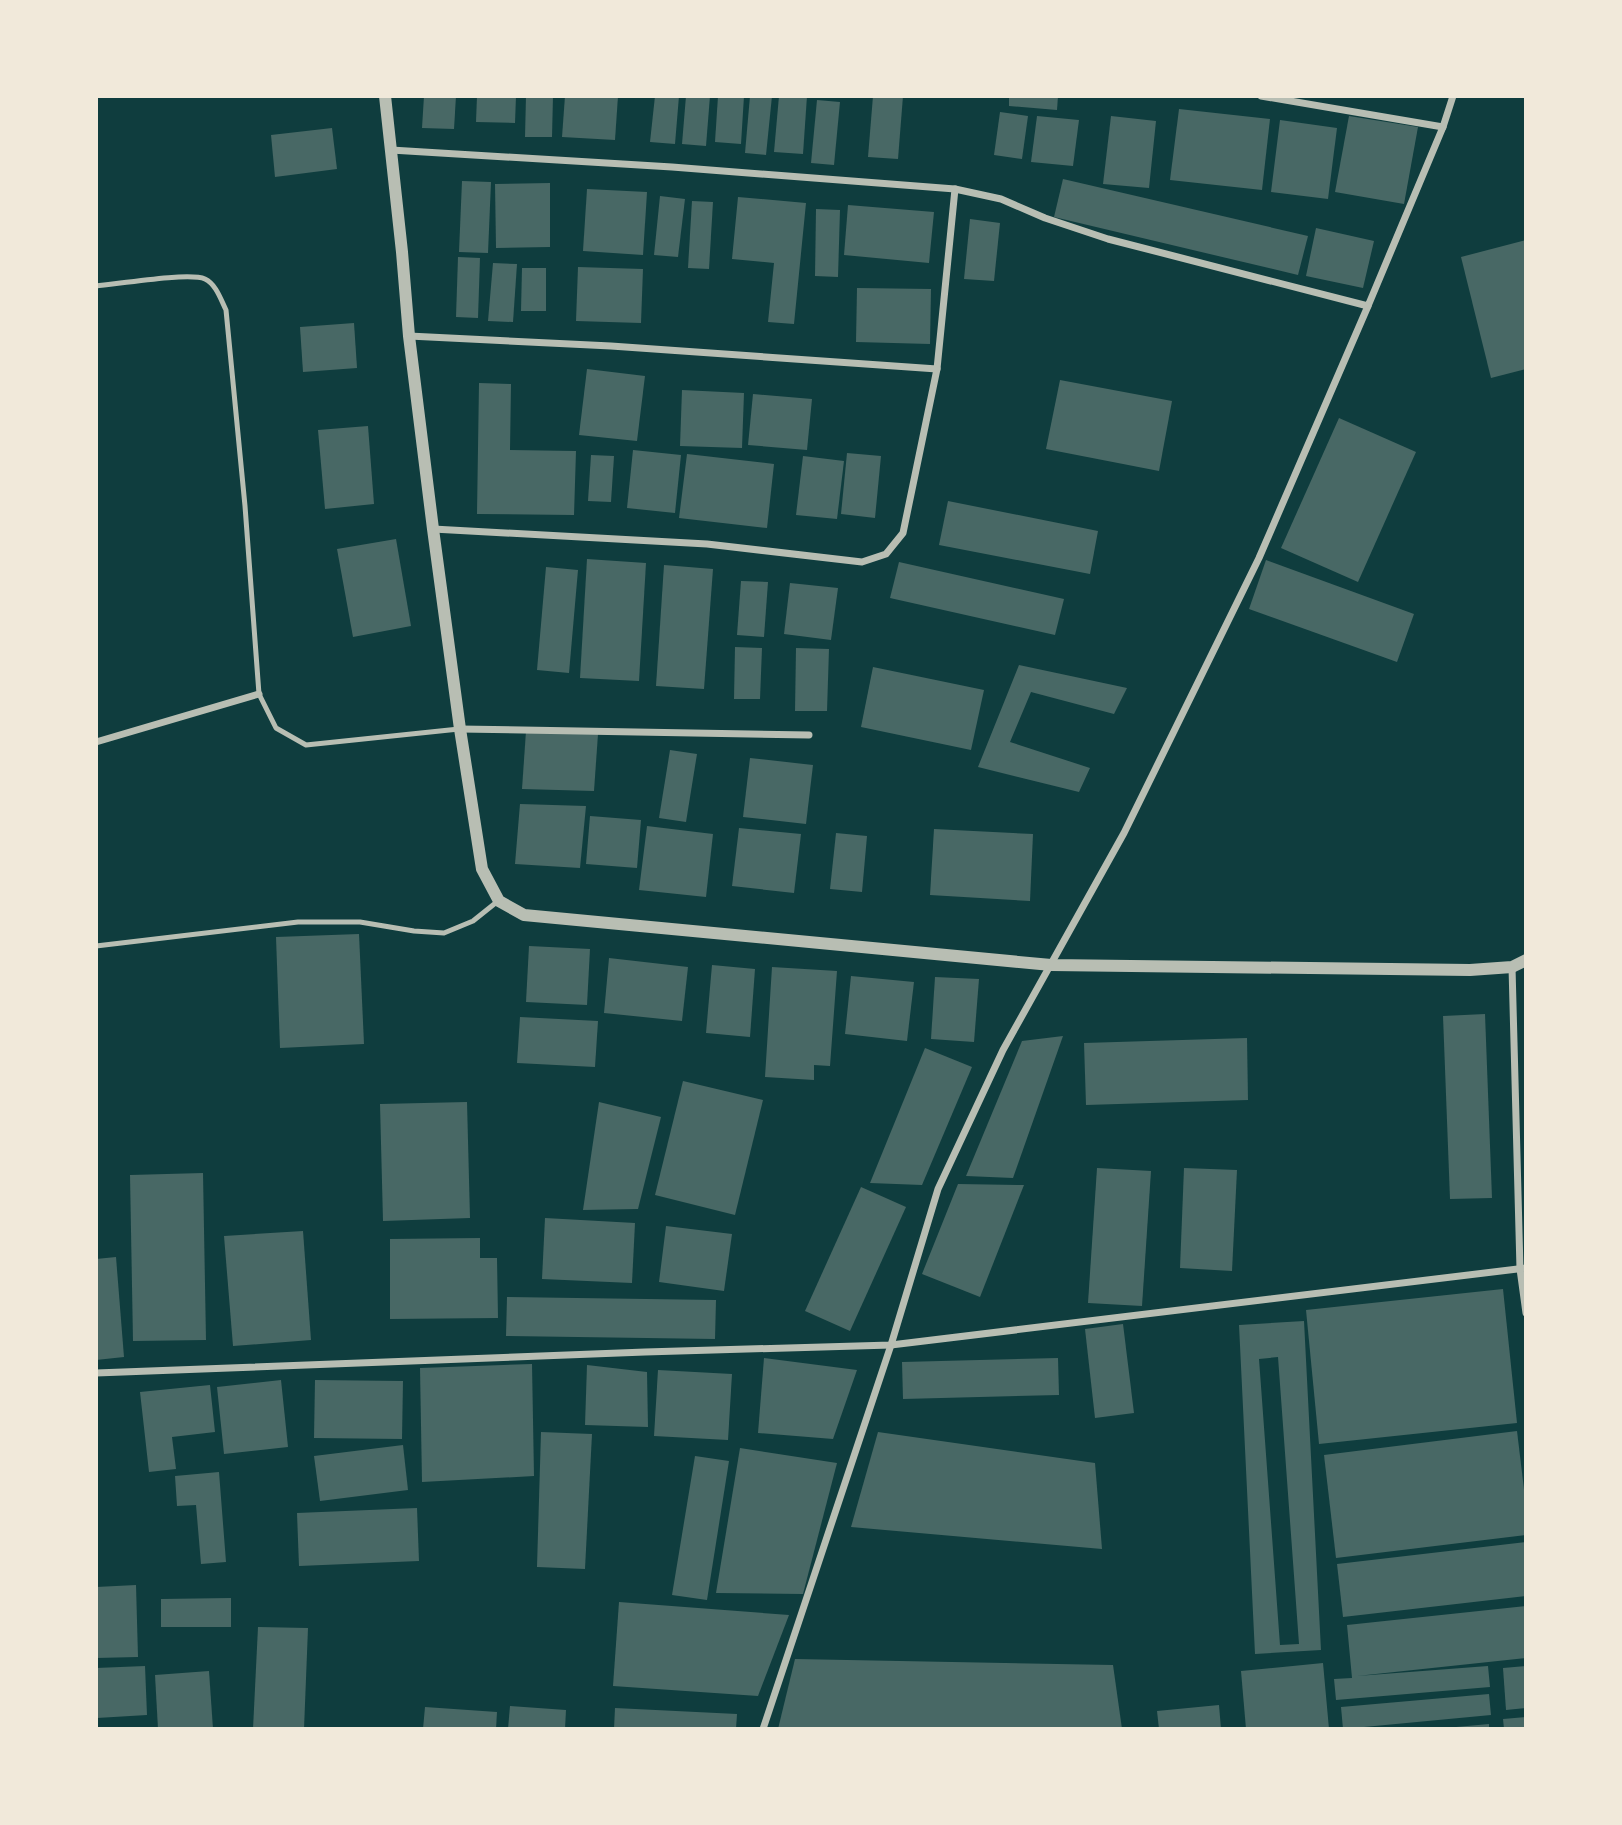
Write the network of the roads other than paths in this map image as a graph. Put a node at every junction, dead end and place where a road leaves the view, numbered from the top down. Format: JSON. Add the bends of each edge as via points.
{"nodes":[{"id":1,"x":385,"y":96,"type":"edge"},
{"id":2,"x":1261,"y":96,"type":"edge"},
{"id":3,"x":1453,"y":96,"type":"edge"},
{"id":4,"x":1443,"y":127,"type":"junction"},
{"id":5,"x":391,"y":150,"type":"junction"},
{"id":6,"x":955,"y":190,"type":"junction"},
{"id":7,"x":96,"y":286,"type":"edge"},
{"id":8,"x":1368,"y":306,"type":"junction"},
{"id":9,"x":409,"y":336,"type":"junction"},
{"id":10,"x":937,"y":369,"type":"junction"},
{"id":11,"x":433,"y":529,"type":"junction"},
{"id":12,"x":258,"y":694,"type":"junction"},
{"id":13,"x":460,"y":729,"type":"junction"},
{"id":14,"x":809,"y":735,"type":"dead end"},
{"id":15,"x":96,"y":742,"type":"edge"},
{"id":16,"x":499,"y":901,"type":"junction"},
{"id":17,"x":96,"y":946,"type":"edge"},
{"id":18,"x":1526,"y":961,"type":"edge"},
{"id":19,"x":1051,"y":965,"type":"junction"},
{"id":20,"x":1512,"y":967,"type":"junction"},
{"id":21,"x":1523,"y":1268,"type":"edge"},
{"id":22,"x":1526,"y":1313,"type":"edge"},
{"id":23,"x":891,"y":1345,"type":"junction"},
{"id":24,"x":96,"y":1373,"type":"edge"},
{"id":25,"x":763,"y":1729,"type":"edge"}],
"edges":[{"from":1,"to":5,"type":"street"},
{"from":2,"to":4,"type":"street"},
{"from":3,"to":4,"type":"street"},
{"from":4,"to":8,"type":"street"},
{"from":5,"to":6,"type":"street"},
{"from":5,"to":9,"type":"street"},
{"from":6,"to":8,"type":"street","via":[[1001,199],[1108,239]]},
{"from":6,"to":10,"type":"street"},
{"from":7,"to":12,"type":"lane","via":[[191,276],[207,280],[226,310]]},
{"from":8,"to":19,"type":"street","via":[[1259,558],[1124,833]]},
{"from":9,"to":10,"type":"street"},
{"from":9,"to":11,"type":"street"},
{"from":10,"to":11,"type":"street","via":[[903,533],[886,554],[862,562],[707,544]]},
{"from":11,"to":13,"type":"street"},
{"from":12,"to":13,"type":"lane","via":[[276,728],[306,745]]},
{"from":12,"to":15,"type":"street"},
{"from":13,"to":14,"type":"street"},
{"from":13,"to":16,"type":"street","via":[[482,869]]},
{"from":16,"to":17,"type":"lane","via":[[473,921],[444,933],[360,922],[298,922]]},
{"from":16,"to":19,"type":"street","via":[[524,915]]},
{"from":18,"to":20,"type":"street"},
{"from":19,"to":20,"type":"street"},
{"from":19,"to":23,"type":"street","via":[[1003,1050],[938,1189]]},
{"from":20,"to":21,"type":"street"},
{"from":21,"to":22,"type":"street"},
{"from":21,"to":23,"type":"street"},
{"from":23,"to":24,"type":"street"},
{"from":23,"to":25,"type":"street"}]}
